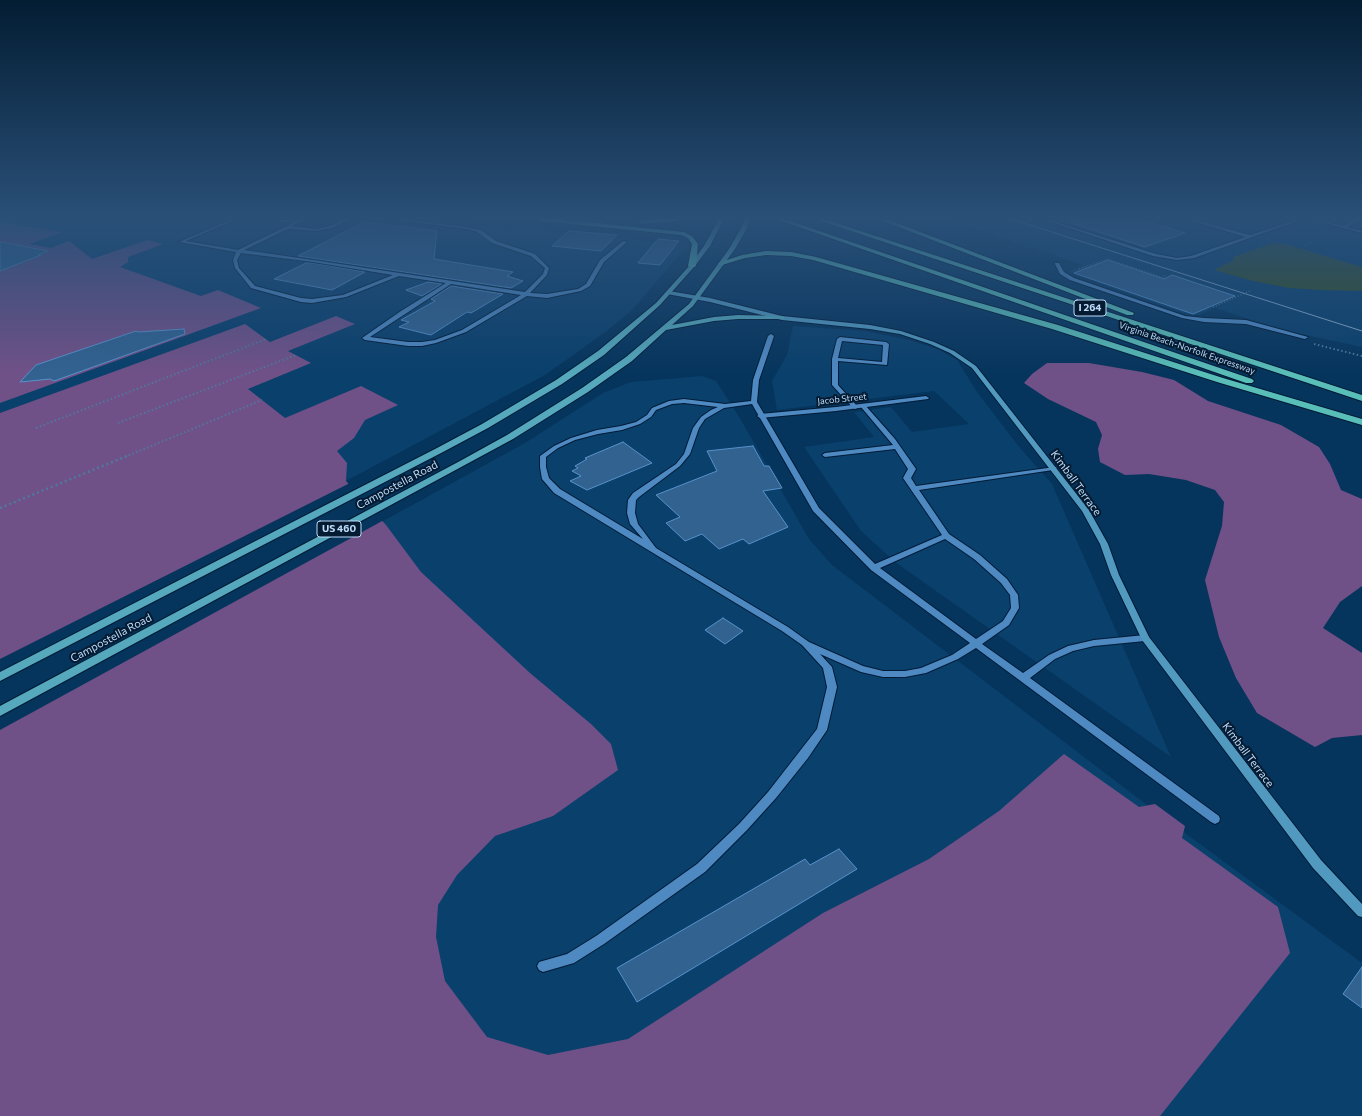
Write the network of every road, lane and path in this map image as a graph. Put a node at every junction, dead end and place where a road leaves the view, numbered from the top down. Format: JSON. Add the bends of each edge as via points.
{"nodes":[{"id":1,"x":240,"y":271,"type":"edge"},
{"id":2,"x":379,"y":271,"type":"edge"},
{"id":3,"x":546,"y":271,"type":"edge"},
{"id":4,"x":596,"y":271,"type":"edge"},
{"id":5,"x":688,"y":271,"type":"edge"},
{"id":6,"x":716,"y":271,"type":"edge"},
{"id":7,"x":860,"y":271,"type":"edge"},
{"id":8,"x":933,"y":271,"type":"edge"},
{"id":9,"x":976,"y":271,"type":"edge"},
{"id":10,"x":1017,"y":271,"type":"edge"},
{"id":11,"x":1060,"y":271,"type":"edge"},
{"id":12,"x":1144,"y":271,"type":"edge"},
{"id":13,"x":399,"y":274,"type":"junction"},
{"id":14,"x":1167,"y":275,"type":"dead end"},
{"id":15,"x":451,"y":282,"type":"junction"},
{"id":16,"x":1250,"y":291,"type":"dead end"},
{"id":17,"x":669,"y":293,"type":"junction"},
{"id":18,"x":526,"y":294,"type":"junction"},
{"id":19,"x":697,"y":297,"type":"junction"},
{"id":20,"x":1211,"y":308,"type":"dead end"},
{"id":21,"x":782,"y":318,"type":"junction"},
{"id":22,"x":666,"y":328,"type":"junction"},
{"id":23,"x":771,"y":336,"type":"dead end"},
{"id":24,"x":1305,"y":337,"type":"dead end"},
{"id":25,"x":266,"y":339,"type":"dead end"},
{"id":26,"x":296,"y":355,"type":"dead end"},
{"id":27,"x":835,"y":359,"type":"junction"},
{"id":28,"x":1362,"y":393,"type":"edge"},
{"id":29,"x":926,"y":398,"type":"dead end"},
{"id":30,"x":1362,"y":398,"type":"edge"},
{"id":31,"x":262,"y":400,"type":"dead end"},
{"id":32,"x":754,"y":402,"type":"junction"},
{"id":33,"x":725,"y":406,"type":"junction"},
{"id":34,"x":864,"y":406,"type":"junction"},
{"id":35,"x":855,"y":407,"type":"junction"},
{"id":36,"x":760,"y":416,"type":"junction"},
{"id":37,"x":1362,"y":421,"type":"edge"},
{"id":38,"x":118,"y":423,"type":"dead end"},
{"id":39,"x":36,"y":428,"type":"dead end"},
{"id":40,"x":897,"y":447,"type":"junction"},
{"id":41,"x":825,"y":455,"type":"dead end"},
{"id":42,"x":1053,"y":468,"type":"junction"},
{"id":43,"x":914,"y":489,"type":"junction"},
{"id":44,"x":0,"y":508,"type":"edge"},
{"id":45,"x":946,"y":536,"type":"junction"},
{"id":46,"x":658,"y":552,"type":"junction"},
{"id":47,"x":874,"y":568,"type":"junction"},
{"id":48,"x":1146,"y":638,"type":"junction"},
{"id":49,"x":805,"y":643,"type":"junction"},
{"id":50,"x":976,"y":644,"type":"junction"},
{"id":51,"x":0,"y":677,"type":"edge"},
{"id":52,"x":1023,"y":678,"type":"junction"},
{"id":53,"x":0,"y":711,"type":"edge"},
{"id":54,"x":1215,"y":819,"type":"dead end"},
{"id":55,"x":1362,"y":912,"type":"edge"},
{"id":56,"x":543,"y":966,"type":"dead end"}],
"edges":[{"from":1,"to":13,"type":"street","via":[[253,287],[312,301],[344,296]]},
{"from":2,"to":13,"type":"street"},
{"from":3,"to":18,"type":"street"},
{"from":4,"to":18,"type":"street","via":[[588,285],[579,290],[547,296]]},
{"from":5,"to":17,"type":"main road","number":"US 460"},
{"from":6,"to":19,"type":"main road","number":"US 460"},
{"from":7,"to":37,"type":"highway","via":[[1048,325]]},
{"from":8,"to":37,"type":"highway","name":"Virginia Beach-Norfolk Expressway","number":"I 264"},
{"from":9,"to":30,"type":"highway","name":"Virginia Beach-Norfolk Expressway","number":"I 264"},
{"from":10,"to":28,"type":"highway","via":[[1098,302],[1276,361]]},
{"from":11,"to":24,"type":"street","via":[[1068,277],[1184,317],[1246,322]]},
{"from":12,"to":14,"type":"path","via":[[1162,277]]},
{"from":13,"to":15,"type":"street"},
{"from":15,"to":18,"type":"street"},
{"from":15,"to":18,"type":"street","via":[[365,338],[408,344],[436,341],[464,331]]},
{"from":16,"to":20,"type":"path"},
{"from":17,"to":19,"type":"street","name":"Kimball Terrace"},
{"from":17,"to":51,"type":"main road","name":"Campostella Road","number":"US 460","via":[[601,353],[559,382],[485,426]]},
{"from":19,"to":21,"type":"street","name":"Kimball Terrace"},
{"from":19,"to":22,"type":"main road","number":"US 460"},
{"from":21,"to":22,"type":"main road","via":[[714,319]]},
{"from":21,"to":42,"type":"street","name":"Kimball Terrace","via":[[870,327],[901,333],[952,352],[974,368]]},
{"from":22,"to":53,"type":"main road","name":"Campostella Road","number":"US 460","via":[[604,377],[510,437]]},
{"from":23,"to":32,"type":"street","via":[[756,380]]},
{"from":25,"to":39,"type":"path"},
{"from":26,"to":38,"type":"path"},
{"from":27,"to":27,"type":"street","via":[[840,339],[886,344],[884,364]]},
{"from":27,"to":35,"type":"street","via":[[835,385]]},
{"from":29,"to":34,"type":"street","name":"Jacob Street"},
{"from":31,"to":44,"type":"path"},
{"from":32,"to":33,"type":"street"},
{"from":32,"to":36,"type":"street"},
{"from":33,"to":46,"type":"street","via":[[703,418],[696,428],[687,454],[678,466],[632,500],[631,513],[634,524]]},
{"from":33,"to":46,"type":"street","via":[[671,402],[654,409],[638,423],[573,439],[543,456],[546,479],[557,491]]},
{"from":34,"to":35,"type":"street","name":"Jacob Street"},
{"from":34,"to":40,"type":"street"},
{"from":35,"to":36,"type":"street","name":"Jacob Street"},
{"from":36,"to":47,"type":"street","via":[[816,509]]},
{"from":40,"to":41,"type":"street"},
{"from":40,"to":43,"type":"street","via":[[912,469],[907,478]]},
{"from":42,"to":43,"type":"street"},
{"from":42,"to":48,"type":"street","name":"Kimball Terrace","via":[[1085,510],[1104,544],[1115,575]]},
{"from":43,"to":45,"type":"street"},
{"from":45,"to":47,"type":"street"},
{"from":45,"to":50,"type":"street","via":[[1004,581],[1014,595],[1015,608],[1006,623]]},
{"from":46,"to":49,"type":"street","via":[[785,628]]},
{"from":47,"to":50,"type":"street"},
{"from":48,"to":52,"type":"street","via":[[1071,648],[1052,657]]},
{"from":48,"to":55,"type":"street","name":"Kimball Terrace","via":[[1317,864]]},
{"from":49,"to":50,"type":"street","via":[[861,669],[883,674],[923,672]]},
{"from":49,"to":56,"type":"street","via":[[827,667],[832,687],[822,730],[777,789],[701,868],[570,959]]},
{"from":50,"to":52,"type":"street"},
{"from":52,"to":54,"type":"street"}]}
